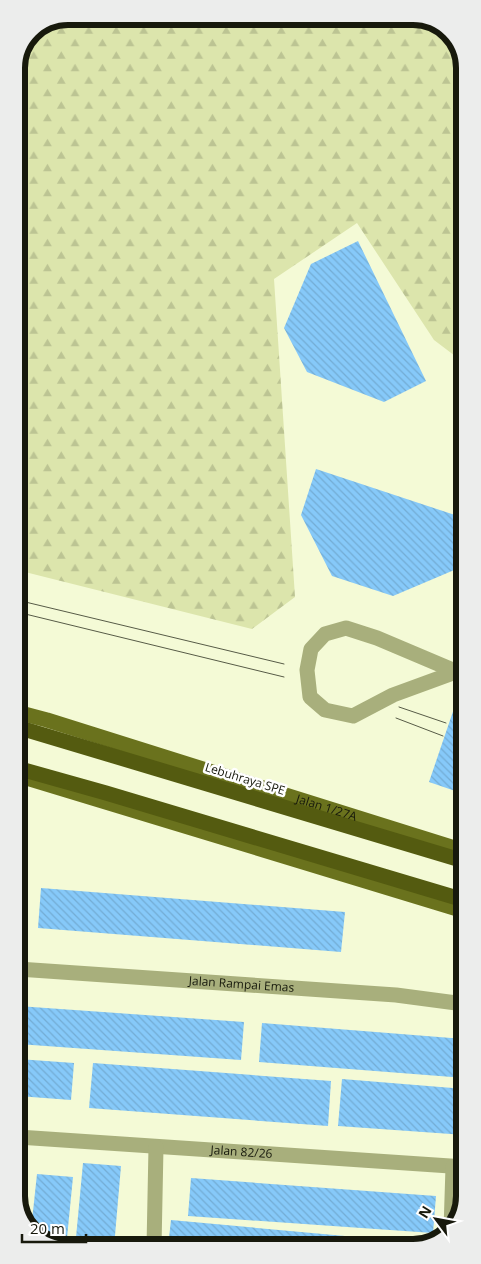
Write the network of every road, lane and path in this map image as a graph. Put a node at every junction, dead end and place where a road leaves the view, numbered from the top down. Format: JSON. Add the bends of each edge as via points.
{"nodes":[{"id":1,"x":456,"y":669,"type":"edge"},
{"id":2,"x":456,"y":671,"type":"edge"},
{"id":3,"x":25,"y":714,"type":"edge"},
{"id":4,"x":25,"y":729,"type":"edge"},
{"id":5,"x":25,"y":770,"type":"edge"},
{"id":6,"x":25,"y":777,"type":"edge"},
{"id":7,"x":456,"y":848,"type":"edge"},
{"id":8,"x":456,"y":859,"type":"edge"},
{"id":9,"x":456,"y":898,"type":"edge"},
{"id":10,"x":456,"y":909,"type":"edge"},
{"id":11,"x":25,"y":969,"type":"edge"},
{"id":12,"x":456,"y":1003,"type":"edge"},
{"id":13,"x":25,"y":1138,"type":"edge"},
{"id":14,"x":156,"y":1147,"type":"junction"},
{"id":15,"x":456,"y":1167,"type":"edge"},
{"id":16,"x":456,"y":1188,"type":"edge"},
{"id":17,"x":452,"y":1213,"type":"edge"},
{"id":18,"x":154,"y":1239,"type":"edge"}],
"edges":[{"from":1,"to":2,"type":"street","via":[[346,628],[325,634],[320,639],[311,649],[307,670],[310,697],[325,710],[354,716],[393,694]]},
{"from":3,"to":7,"type":"main road","name":"Jalan 1/27A"},
{"from":4,"to":8,"type":"highway","name":"Lebuhraya SPE"},
{"from":5,"to":9,"type":"highway"},
{"from":6,"to":10,"type":"main road"},
{"from":11,"to":12,"type":"street","name":"Jalan Rampai Emas","via":[[396,995]]},
{"from":13,"to":14,"type":"street","name":"Jalan 82/26"},
{"from":14,"to":15,"type":"street","name":"Jalan 82/26"},
{"from":14,"to":18,"type":"street"},
{"from":16,"to":17,"type":"street"}]}
